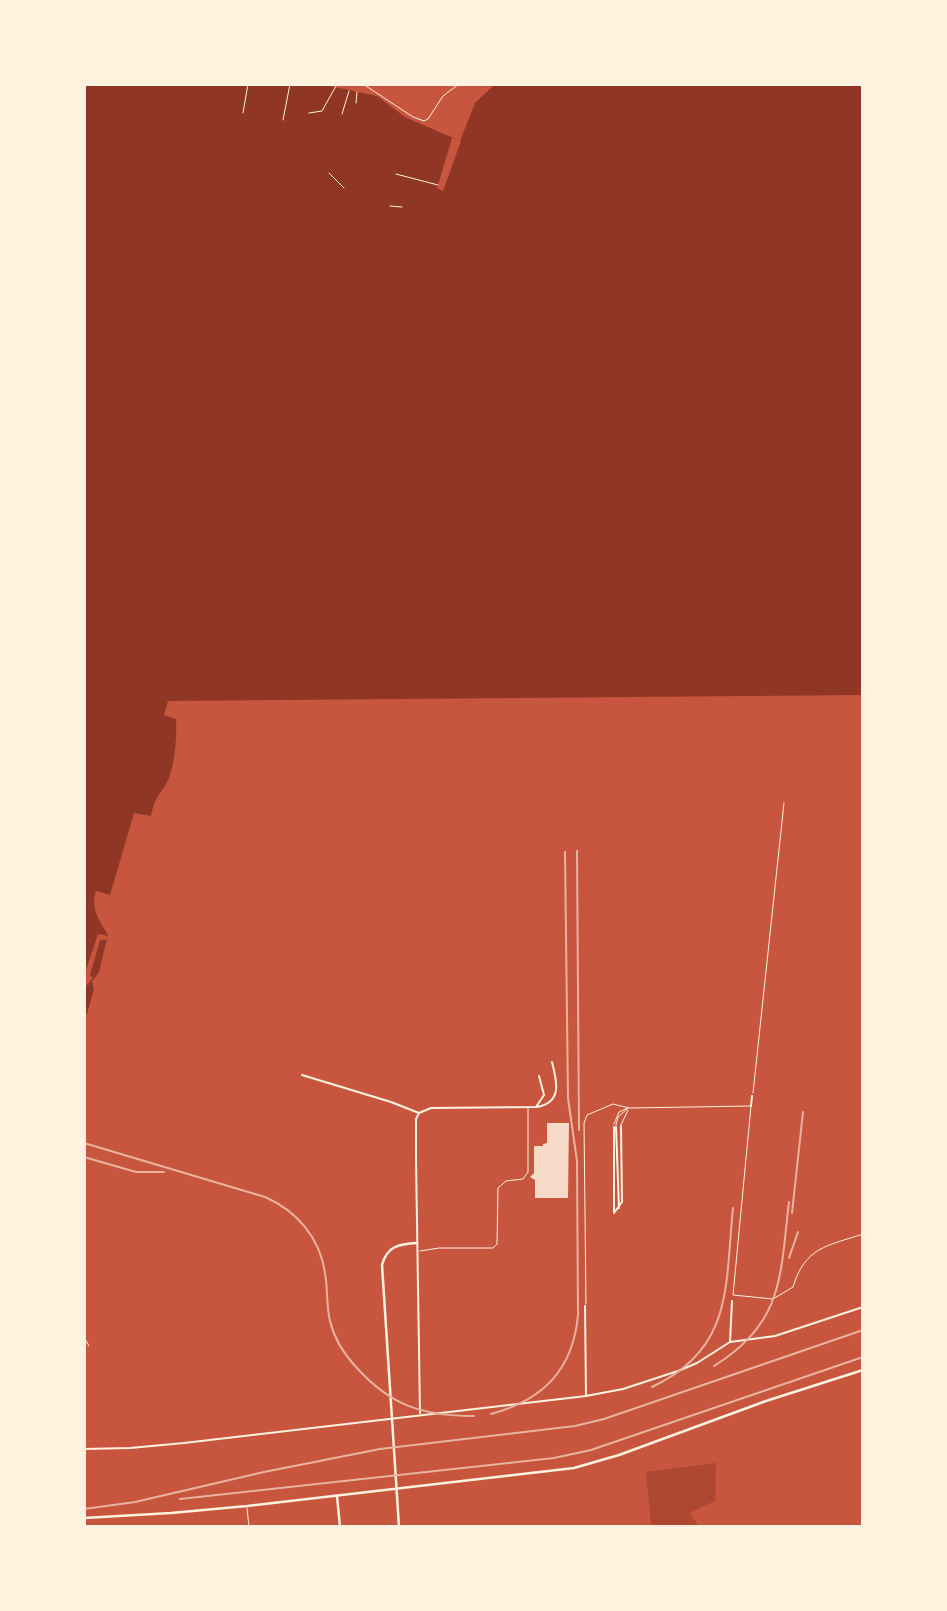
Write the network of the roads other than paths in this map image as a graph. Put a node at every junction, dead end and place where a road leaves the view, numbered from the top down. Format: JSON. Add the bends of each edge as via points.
{"nodes":[{"id":1,"x":363,"y":84,"type":"edge"},
{"id":2,"x":459,"y":84,"type":"edge"},
{"id":3,"x":784,"y":803,"type":"dead end"},
{"id":4,"x":552,"y":1062,"type":"dead end"},
{"id":5,"x":302,"y":1075,"type":"dead end"},
{"id":6,"x":539,"y":1076,"type":"dead end"},
{"id":7,"x":752,"y":1096,"type":"joint"},
{"id":8,"x":751,"y":1106,"type":"junction"},
{"id":9,"x":528,"y":1107,"type":"junction"},
{"id":10,"x":536,"y":1107,"type":"junction"},
{"id":11,"x":629,"y":1108,"type":"junction"},
{"id":12,"x":419,"y":1113,"type":"junction"},
{"id":13,"x":621,"y":1126,"type":"joint"},
{"id":14,"x":615,"y":1127,"type":"junction"},
{"id":15,"x":619,"y":1209,"type":"junction"},
{"id":16,"x":863,"y":1234,"type":"edge"},
{"id":17,"x":417,"y":1243,"type":"junction"},
{"id":18,"x":418,"y":1253,"type":"junction"},
{"id":19,"x":733,"y":1295,"type":"junction"},
{"id":20,"x":732,"y":1301,"type":"joint"},
{"id":21,"x":586,"y":1306,"type":"joint"},
{"id":22,"x":863,"y":1307,"type":"edge"},
{"id":23,"x":84,"y":1337,"type":"edge"},
{"id":24,"x":730,"y":1342,"type":"junction"},
{"id":25,"x":89,"y":1346,"type":"dead end"},
{"id":26,"x":863,"y":1370,"type":"edge"},
{"id":27,"x":586,"y":1396,"type":"junction"},
{"id":28,"x":420,"y":1414,"type":"junction"},
{"id":29,"x":84,"y":1449,"type":"edge"},
{"id":30,"x":337,"y":1496,"type":"junction"},
{"id":31,"x":247,"y":1506,"type":"junction"},
{"id":32,"x":84,"y":1518,"type":"edge"},
{"id":33,"x":249,"y":1527,"type":"edge"},
{"id":34,"x":340,"y":1527,"type":"edge"},
{"id":35,"x":400,"y":1527,"type":"edge"}],
"edges":[{"from":1,"to":2,"type":"lane","via":[[424,121]]},
{"from":3,"to":7,"type":"lane"},
{"from":4,"to":10,"type":"street","via":[[557,1082],[554,1096],[548,1104]]},
{"from":5,"to":12,"type":"street"},
{"from":6,"to":10,"type":"street","via":[[544,1095]]},
{"from":7,"to":8,"type":"street"},
{"from":8,"to":11,"type":"lane"},
{"from":8,"to":19,"type":"lane"},
{"from":9,"to":10,"type":"street"},
{"from":9,"to":12,"type":"street","via":[[431,1108]]},
{"from":9,"to":18,"type":"lane","via":[[528,1172],[523,1179],[506,1181],[498,1188],[495,1246]]},
{"from":11,"to":13,"type":"lane"},
{"from":11,"to":14,"type":"lane","via":[[618,1117]]},
{"from":11,"to":21,"type":"lane","via":[[612,1104],[597,1108],[584,1123]]},
{"from":12,"to":17,"type":"street"},
{"from":13,"to":15,"type":"street"},
{"from":14,"to":15,"type":"street"},
{"from":14,"to":15,"type":"street","via":[[614,1213]]},
{"from":16,"to":19,"type":"lane","via":[[817,1249],[793,1287],[773,1299]]},
{"from":17,"to":18,"type":"street"},
{"from":17,"to":35,"type":"street","via":[[391,1248],[382,1265]]},
{"from":18,"to":28,"type":"street"},
{"from":19,"to":20,"type":"lane"},
{"from":20,"to":24,"type":"street"},
{"from":21,"to":27,"type":"street"},
{"from":22,"to":24,"type":"street","via":[[775,1336]]},
{"from":23,"to":25,"type":"lane"},
{"from":24,"to":27,"type":"street","via":[[693,1366]]},
{"from":26,"to":30,"type":"street","via":[[582,1466]]},
{"from":27,"to":28,"type":"street"},
{"from":28,"to":29,"type":"street","via":[[191,1442]]},
{"from":30,"to":31,"type":"street"},
{"from":30,"to":34,"type":"street"},
{"from":31,"to":32,"type":"street"},
{"from":31,"to":33,"type":"lane"}]}
